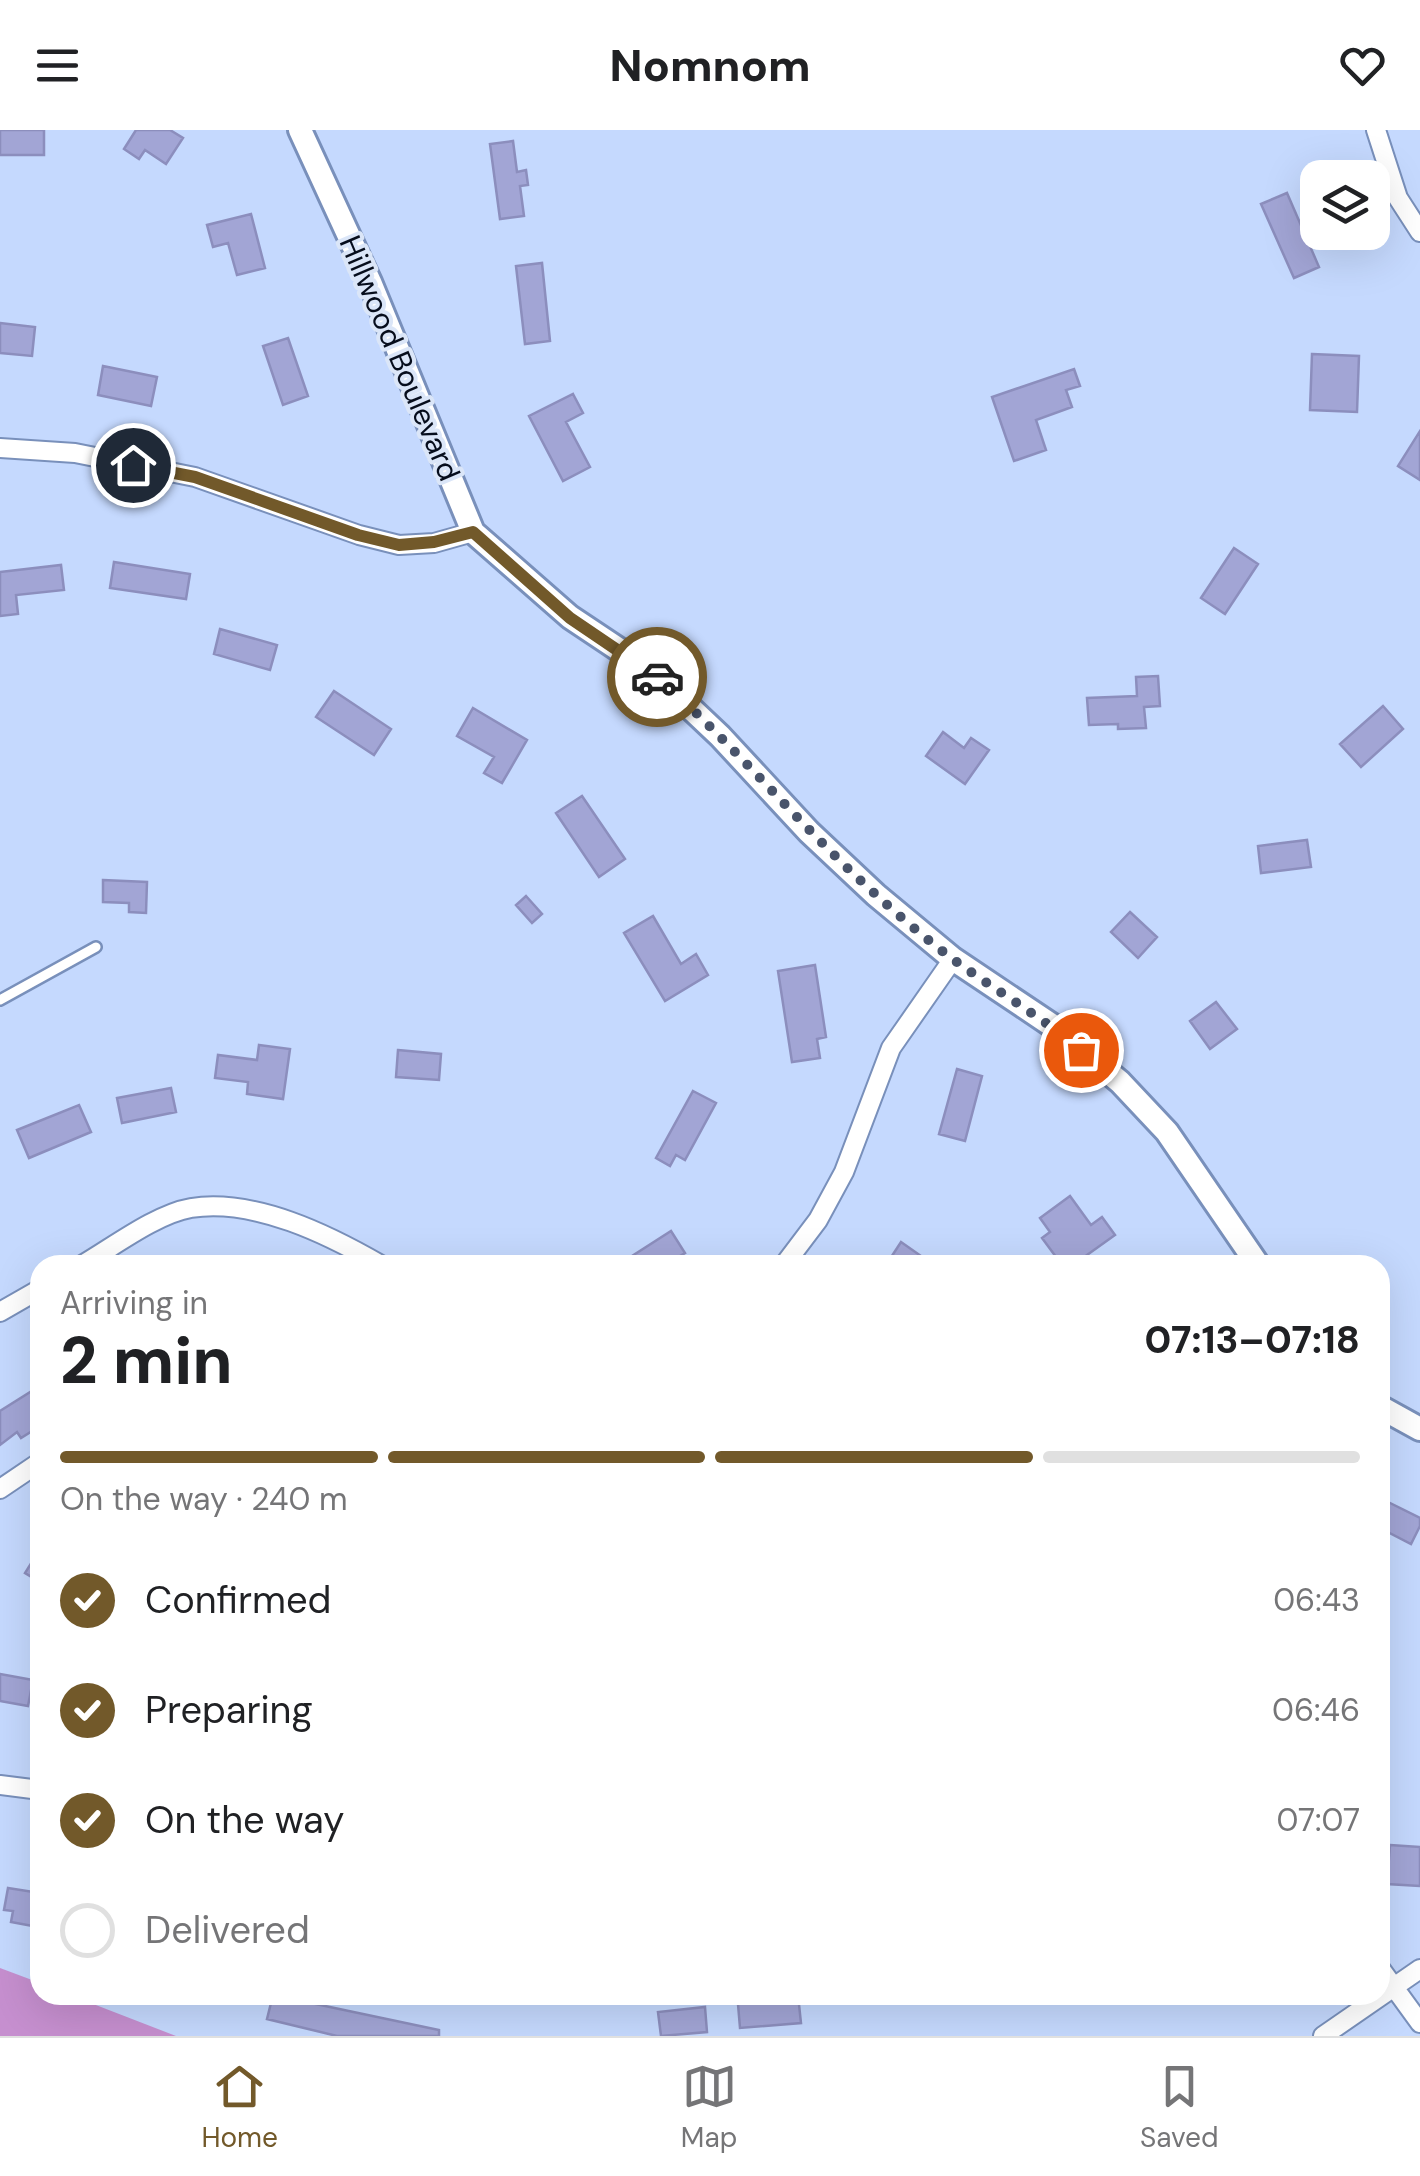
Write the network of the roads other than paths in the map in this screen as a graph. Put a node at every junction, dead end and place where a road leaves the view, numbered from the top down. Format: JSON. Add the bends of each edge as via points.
{"nodes":[{"id":1,"x":300,"y":130,"type":"edge"},
{"id":2,"x":1376,"y":130,"type":"edge"},
{"id":3,"x":1420,"y":232,"type":"edge"},
{"id":4,"x":0,"y":448,"type":"edge"},
{"id":5,"x":473,"y":532,"type":"junction"},
{"id":6,"x":96,"y":947,"type":"dead end"},
{"id":7,"x":952,"y":959,"type":"junction"},
{"id":8,"x":0,"y":1000,"type":"edge"},
{"id":9,"x":99,"y":1255,"type":"edge"},
{"id":10,"x":364,"y":1255,"type":"edge"},
{"id":11,"x":792,"y":1255,"type":"edge"},
{"id":12,"x":1251,"y":1255,"type":"edge"},
{"id":13,"x":30,"y":1295,"type":"edge"},
{"id":14,"x":0,"y":1312,"type":"edge"},
{"id":15,"x":1390,"y":1412,"type":"edge"},
{"id":16,"x":1420,"y":1429,"type":"edge"},
{"id":17,"x":30,"y":1469,"type":"edge"},
{"id":18,"x":0,"y":1490,"type":"edge"},
{"id":19,"x":0,"y":1785,"type":"edge"},
{"id":20,"x":30,"y":1789,"type":"edge"},
{"id":21,"x":1420,"y":1969,"type":"edge"},
{"id":22,"x":1390,"y":1981,"type":"edge"},
{"id":23,"x":1395,"y":1988,"type":"junction"},
{"id":24,"x":1390,"y":1991,"type":"edge"},
{"id":25,"x":1369,"y":2005,"type":"edge"},
{"id":26,"x":1420,"y":2023,"type":"edge"},
{"id":27,"x":1322,"y":2036,"type":"edge"}],
"edges":[{"from":1,"to":5,"type":"street","name":"Hillwood Boulevard"},
{"from":2,"to":3,"type":"street","via":[[1398,198]]},
{"from":4,"to":5,"type":"street","via":[[75,454],[195,477],[399,545]]},
{"from":5,"to":7,"type":"street","name":"Hillwood Boulevard","via":[[570,618],[666,685],[822,844]]},
{"from":6,"to":8,"type":"lane"},
{"from":7,"to":11,"type":"street","via":[[891,1048],[844,1172]]},
{"from":7,"to":12,"type":"street","name":"Hillwood Boulevard","via":[[1053,1026],[1120,1082],[1168,1132]]},
{"from":9,"to":10,"type":"street","via":[[190,1208],[286,1219]]},
{"from":13,"to":14,"type":"street"},
{"from":15,"to":16,"type":"street"},
{"from":17,"to":18,"type":"street"},
{"from":19,"to":20,"type":"street"},
{"from":21,"to":23,"type":"street"},
{"from":22,"to":23,"type":"street"},
{"from":23,"to":24,"type":"street"},
{"from":23,"to":26,"type":"street"},
{"from":25,"to":27,"type":"street"}]}
